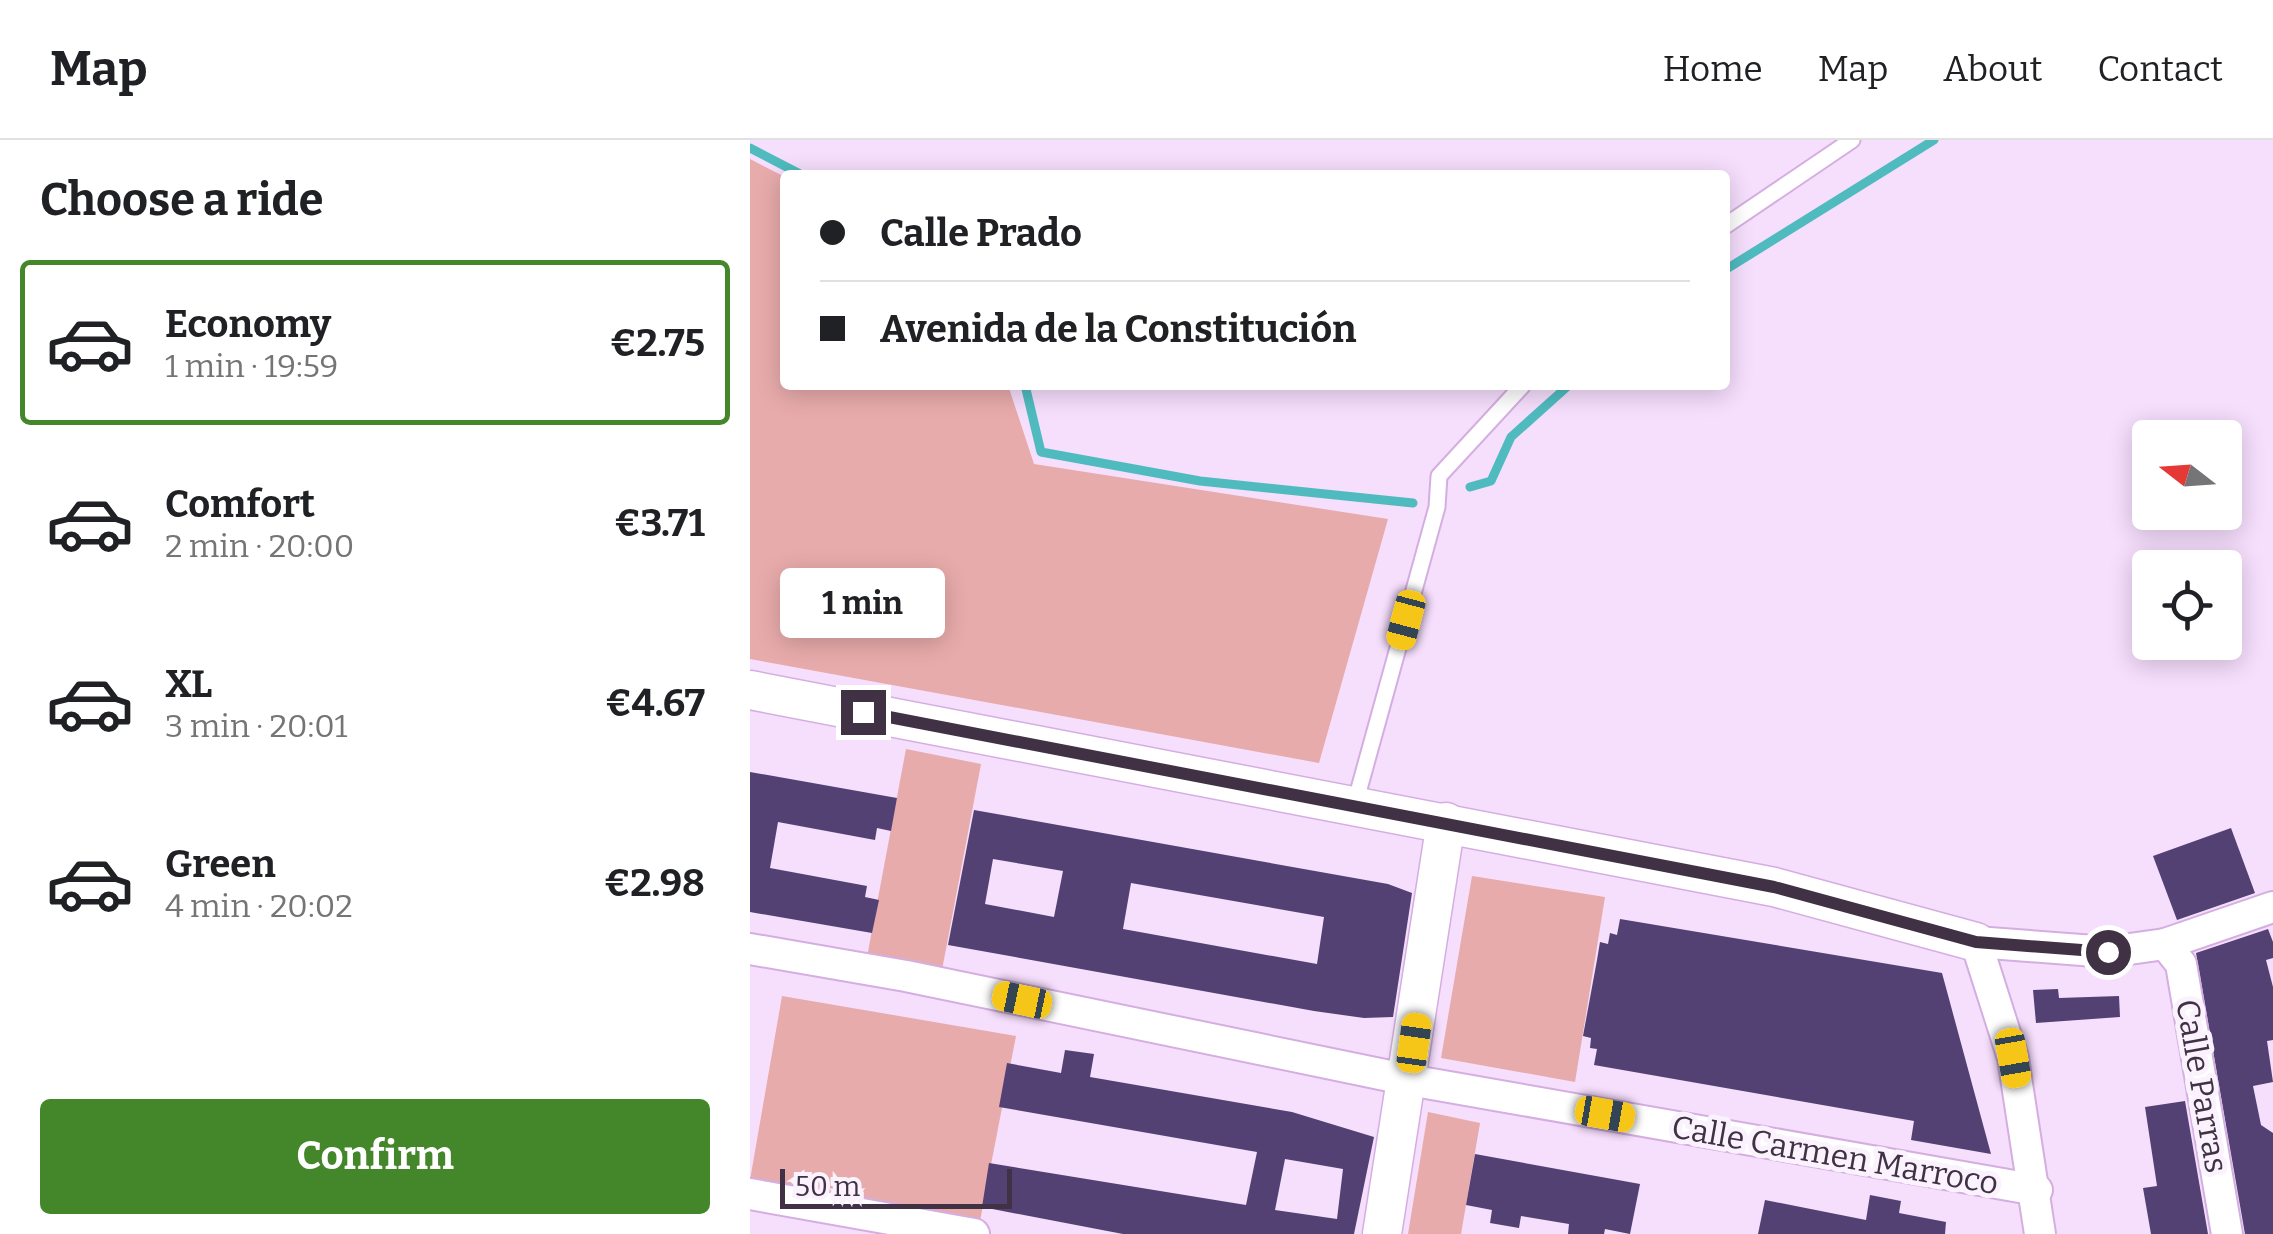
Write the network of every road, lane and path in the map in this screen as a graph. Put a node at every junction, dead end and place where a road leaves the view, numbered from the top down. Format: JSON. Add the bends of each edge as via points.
{"nodes":[{"id":1,"x":1852,"y":140,"type":"edge"},
{"id":2,"x":1730,"y":223,"type":"edge"},
{"id":3,"x":1518,"y":390,"type":"edge"},
{"id":4,"x":750,"y":690,"type":"edge"},
{"id":5,"x":1354,"y":808,"type":"junction"},
{"id":6,"x":1446,"y":822,"type":"junction"},
{"id":7,"x":2273,"y":907,"type":"edge"},
{"id":8,"x":1976,"y":942,"type":"junction"},
{"id":9,"x":2166,"y":944,"type":"junction"},
{"id":10,"x":750,"y":950,"type":"edge"},
{"id":11,"x":1409,"y":1080,"type":"junction"},
{"id":12,"x":2036,"y":1190,"type":"junction"},
{"id":13,"x":750,"y":1194,"type":"edge"},
{"id":14,"x":974,"y":1234,"type":"edge"},
{"id":15,"x":1382,"y":1234,"type":"edge"},
{"id":16,"x":2040,"y":1234,"type":"edge"},
{"id":17,"x":2227,"y":1234,"type":"edge"}],
"edges":[{"from":1,"to":2,"type":"lane"},
{"from":3,"to":5,"type":"lane","via":[[1439,476],[1437,508]]},
{"from":4,"to":5,"type":"street"},
{"from":5,"to":6,"type":"street"},
{"from":6,"to":8,"type":"street","via":[[1774,887]]},
{"from":6,"to":11,"type":"street"},
{"from":7,"to":9,"type":"street"},
{"from":8,"to":9,"type":"street","via":[[2108,952]]},
{"from":8,"to":12,"type":"street","via":[[2013,1058]]},
{"from":9,"to":17,"type":"street","name":"Calle Parras","via":[[2181,964]]},
{"from":10,"to":11,"type":"street","name":"Calle Carmen Marroco"},
{"from":11,"to":12,"type":"street","name":"Calle Carmen Marroco"},
{"from":11,"to":15,"type":"street"},
{"from":12,"to":16,"type":"street"},
{"from":13,"to":14,"type":"street"}]}
